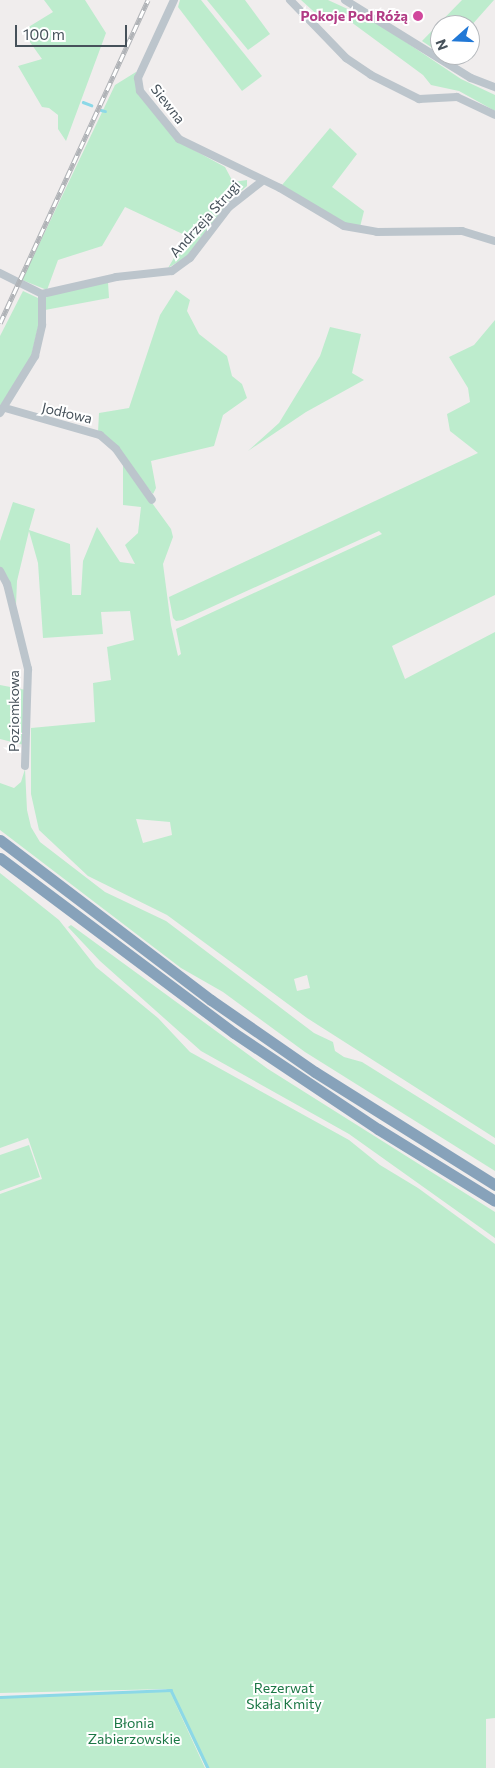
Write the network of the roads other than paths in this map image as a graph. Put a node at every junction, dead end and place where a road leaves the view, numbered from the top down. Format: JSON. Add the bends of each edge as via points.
{"nodes":[{"id":1,"x":174,"y":0,"type":"edge"},
{"id":2,"x":290,"y":0,"type":"edge"},
{"id":3,"x":345,"y":0,"type":"edge"},
{"id":4,"x":495,"y":87,"type":"edge"},
{"id":5,"x":495,"y":115,"type":"edge"},
{"id":6,"x":261,"y":182,"type":"junction"},
{"id":7,"x":495,"y":241,"type":"edge"},
{"id":8,"x":0,"y":273,"type":"edge"},
{"id":9,"x":42,"y":294,"type":"junction"},
{"id":10,"x":2,"y":411,"type":"edge"},
{"id":11,"x":152,"y":500,"type":"dead end"},
{"id":12,"x":0,"y":571,"type":"edge"},
{"id":13,"x":25,"y":766,"type":"dead end"},
{"id":14,"x":0,"y":840,"type":"edge"},
{"id":15,"x":0,"y":858,"type":"edge"},
{"id":16,"x":495,"y":1184,"type":"edge"},
{"id":17,"x":495,"y":1201,"type":"edge"}],
"edges":[{"from":1,"to":6,"type":"street","name":"Siewna","via":[[140,72],[140,91],[179,139]]},
{"from":2,"to":5,"type":"street","via":[[346,58],[371,75],[419,99],[457,97]]},
{"from":3,"to":4,"type":"street","via":[[471,78]]},
{"from":6,"to":7,"type":"street","name":"Andrzeja Strugi","via":[[280,188],[344,226],[357,230],[462,231]]},
{"from":6,"to":9,"type":"street","name":"Andrzeja Strugi","via":[[229,207],[190,258],[172,271],[116,277]]},
{"from":8,"to":9,"type":"street"},
{"from":9,"to":10,"type":"street","via":[[42,325],[35,356]]},
{"from":10,"to":11,"type":"street","name":"Jodłowa","via":[[100,435],[116,449]]},
{"from":12,"to":13,"type":"street","name":"Poziomkowa","via":[[7,584],[28,669]]},
{"from":14,"to":16,"type":"highway","via":[[219,1006],[315,1072]]},
{"from":15,"to":17,"type":"highway","via":[[234,1034]]}]}
